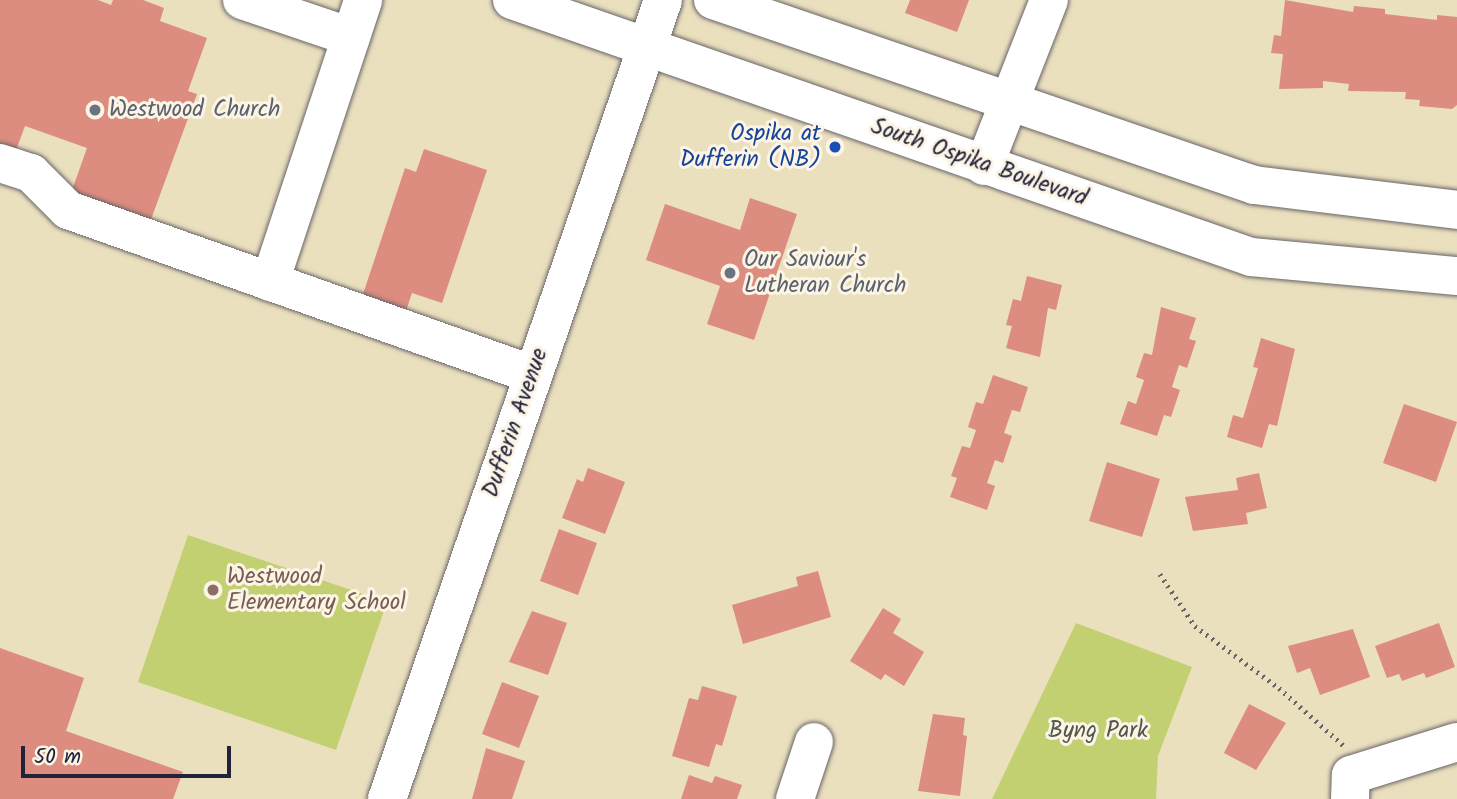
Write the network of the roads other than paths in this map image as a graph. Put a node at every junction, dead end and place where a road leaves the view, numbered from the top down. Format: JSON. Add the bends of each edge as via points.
{"nodes":[{"id":1,"x":242,"y":0,"type":"edge"},
{"id":2,"x":363,"y":0,"type":"edge"},
{"id":3,"x":512,"y":0,"type":"edge"},
{"id":4,"x":663,"y":0,"type":"edge"},
{"id":5,"x":713,"y":0,"type":"edge"},
{"id":6,"x":1049,"y":0,"type":"edge"},
{"id":7,"x":351,"y":37,"type":"junction"},
{"id":8,"x":645,"y":46,"type":"junction"},
{"id":9,"x":1010,"y":102,"type":"junction"},
{"id":10,"x":0,"y":163,"type":"edge"},
{"id":11,"x":984,"y":166,"type":"junction"},
{"id":12,"x":1457,"y":210,"type":"edge"},
{"id":13,"x":1457,"y":276,"type":"edge"},
{"id":14,"x":270,"y":282,"type":"junction"},
{"id":15,"x":533,"y":374,"type":"junction"},
{"id":16,"x":814,"y":742,"type":"dead end"},
{"id":17,"x":1457,"y":742,"type":"edge"},
{"id":18,"x":1360,"y":784,"type":"edge"},
{"id":19,"x":387,"y":799,"type":"edge"},
{"id":20,"x":795,"y":799,"type":"edge"}],
"edges":[{"from":1,"to":7,"type":"main road"},
{"from":2,"to":7,"type":"main road"},
{"from":3,"to":8,"type":"main road","name":"South Ospika Boulevard"},
{"from":4,"to":8,"type":"main road","name":"Dufferin Avenue"},
{"from":5,"to":9,"type":"main road"},
{"from":6,"to":9,"type":"main road"},
{"from":7,"to":14,"type":"main road"},
{"from":8,"to":11,"type":"main road","name":"South Ospika Boulevard"},
{"from":8,"to":15,"type":"main road","name":"Dufferin Avenue"},
{"from":9,"to":11,"type":"main road"},
{"from":9,"to":12,"type":"main road","via":[[1254,185]]},
{"from":10,"to":14,"type":"main road","via":[[31,173],[68,210]]},
{"from":11,"to":13,"type":"main road","name":"South Ospika Boulevard","via":[[1251,257]]},
{"from":14,"to":15,"type":"main road"},
{"from":15,"to":19,"type":"main road","name":"Dufferin Avenue"},
{"from":16,"to":20,"type":"main road"},
{"from":17,"to":18,"type":"main road"}]}
